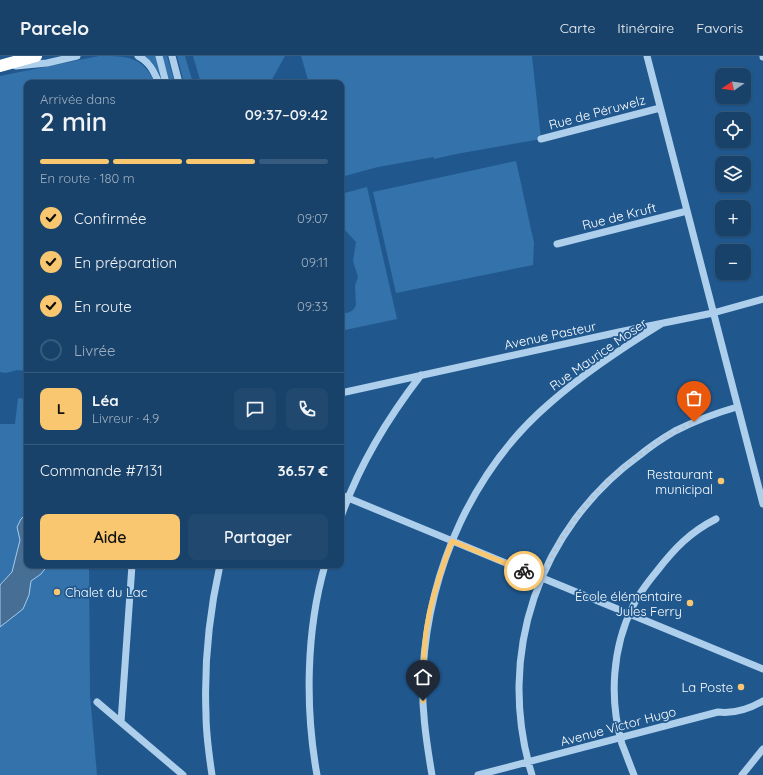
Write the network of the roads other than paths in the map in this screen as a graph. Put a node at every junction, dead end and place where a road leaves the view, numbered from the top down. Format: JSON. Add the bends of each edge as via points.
{"nodes":[{"id":1,"x":36,"y":56,"type":"edge"},
{"id":2,"x":77,"y":56,"type":"edge"},
{"id":3,"x":138,"y":56,"type":"edge"},
{"id":4,"x":159,"y":56,"type":"edge"},
{"id":5,"x":172,"y":56,"type":"edge"},
{"id":6,"x":647,"y":56,"type":"edge"},
{"id":7,"x":0,"y":67,"type":"edge"},
{"id":8,"x":158,"y":80,"type":"edge"},
{"id":9,"x":165,"y":80,"type":"edge"},
{"id":10,"x":178,"y":80,"type":"edge"},
{"id":11,"x":660,"y":108,"type":"junction"},
{"id":12,"x":540,"y":139,"type":"dead end"},
{"id":13,"x":687,"y":211,"type":"junction"},
{"id":14,"x":557,"y":244,"type":"dead end"},
{"id":15,"x":763,"y":298,"type":"edge"},
{"id":16,"x":713,"y":314,"type":"junction"},
{"id":17,"x":661,"y":324,"type":"junction"},
{"id":18,"x":421,"y":375,"type":"junction"},
{"id":19,"x":344,"y":391,"type":"edge"},
{"id":20,"x":738,"y":407,"type":"junction"},
{"id":21,"x":345,"y":496,"type":"edge"},
{"id":22,"x":763,"y":504,"type":"edge"},
{"id":23,"x":716,"y":518,"type":"dead end"},
{"id":24,"x":452,"y":541,"type":"junction"},
{"id":25,"x":132,"y":568,"type":"edge"},
{"id":26,"x":219,"y":568,"type":"edge"},
{"id":27,"x":324,"y":568,"type":"edge"},
{"id":28,"x":542,"y":578,"type":"junction"},
{"id":29,"x":629,"y":614,"type":"junction"},
{"id":30,"x":763,"y":669,"type":"edge"},
{"id":31,"x":763,"y":701,"type":"edge"},
{"id":32,"x":97,"y":702,"type":"dead end"},
{"id":33,"x":121,"y":722,"type":"junction"},
{"id":34,"x":621,"y":738,"type":"junction"},
{"id":35,"x":763,"y":749,"type":"edge"},
{"id":36,"x":529,"y":762,"type":"junction"},
{"id":37,"x":183,"y":775,"type":"edge"},
{"id":38,"x":212,"y":775,"type":"edge"},
{"id":39,"x":317,"y":775,"type":"edge"},
{"id":40,"x":432,"y":775,"type":"edge"},
{"id":41,"x":478,"y":775,"type":"edge"},
{"id":42,"x":532,"y":775,"type":"edge"},
{"id":43,"x":634,"y":775,"type":"edge"},
{"id":44,"x":742,"y":775,"type":"edge"}],
"edges":[{"from":1,"to":7,"type":"highway"},
{"from":2,"to":7,"type":"street","via":[[47,63]]},
{"from":3,"to":8,"type":"street","via":[[148,63]]},
{"from":4,"to":9,"type":"street"},
{"from":5,"to":10,"type":"street"},
{"from":6,"to":11,"type":"street"},
{"from":11,"to":12,"type":"street","name":"Rue de Péruwelz"},
{"from":11,"to":13,"type":"street"},
{"from":13,"to":14,"type":"street","name":"Rue de Kruft"},
{"from":13,"to":16,"type":"street"},
{"from":15,"to":16,"type":"street","name":"Avenue Pasteur"},
{"from":16,"to":17,"type":"street","name":"Avenue Pasteur"},
{"from":16,"to":20,"type":"street"},
{"from":17,"to":18,"type":"street","name":"Avenue Pasteur"},
{"from":17,"to":24,"type":"street","name":"Rue Maurice Moser","via":[[588,373],[549,403],[520,432],[491,468]]},
{"from":18,"to":19,"type":"street","name":"Avenue Pasteur"},
{"from":18,"to":21,"type":"street","via":[[398,404]]},
{"from":20,"to":22,"type":"street"},
{"from":20,"to":28,"type":"street","via":[[674,431],[626,465],[593,496],[566,532]]},
{"from":21,"to":24,"type":"street"},
{"from":23,"to":29,"type":"street","via":[[690,534],[676,548],[642,589]]},
{"from":24,"to":28,"type":"street"},
{"from":24,"to":40,"type":"street","name":"Rue Maurice Moser","via":[[429,616],[423,670],[423,717]]},
{"from":25,"to":33,"type":"street"},
{"from":26,"to":38,"type":"street","via":[[210,615],[206,663],[206,714]]},
{"from":27,"to":39,"type":"street","via":[[311,647],[309,692]]},
{"from":28,"to":29,"type":"street"},
{"from":28,"to":36,"type":"street","via":[[531,606],[520,666],[520,709]]},
{"from":29,"to":30,"type":"street"},
{"from":29,"to":34,"type":"street","via":[[618,648],[615,670],[614,696]]},
{"from":31,"to":34,"type":"street","name":"Avenue Victor Hugo","via":[[728,714],[718,712]]},
{"from":32,"to":33,"type":"street"},
{"from":33,"to":37,"type":"street"},
{"from":34,"to":36,"type":"street","name":"Avenue Victor Hugo"},
{"from":34,"to":43,"type":"street"},
{"from":35,"to":44,"type":"street"},
{"from":36,"to":41,"type":"street","name":"Avenue Victor Hugo"},
{"from":36,"to":42,"type":"street"}]}
